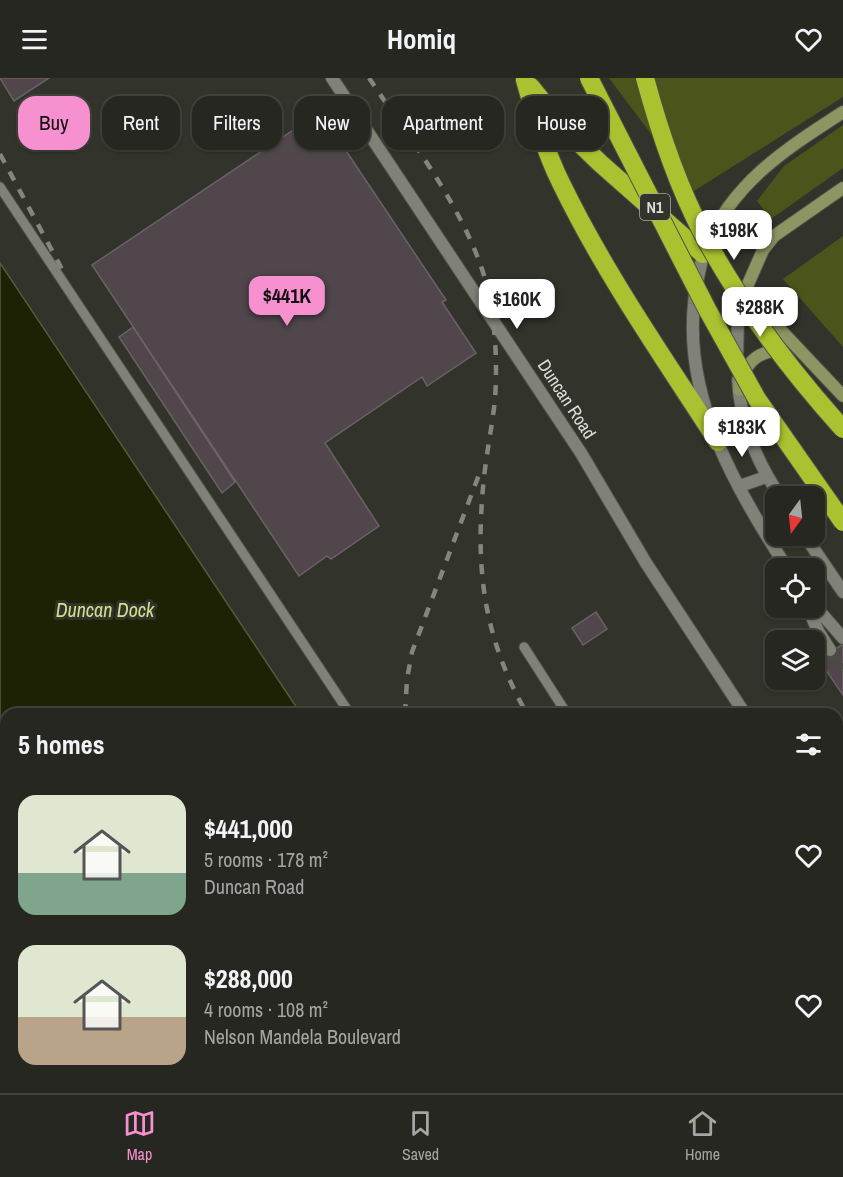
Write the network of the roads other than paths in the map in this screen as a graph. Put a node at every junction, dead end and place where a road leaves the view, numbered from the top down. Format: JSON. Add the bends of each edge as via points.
{"nodes":[{"id":1,"x":332,"y":78,"type":"edge"},
{"id":2,"x":589,"y":78,"type":"edge"},
{"id":3,"x":645,"y":78,"type":"edge"},
{"id":4,"x":524,"y":79,"type":"edge"},
{"id":5,"x":843,"y":112,"type":"edge"},
{"id":6,"x":0,"y":187,"type":"edge"},
{"id":7,"x":843,"y":188,"type":"edge"},
{"id":8,"x":703,"y":254,"type":"junction"},
{"id":9,"x":745,"y":291,"type":"junction"},
{"id":10,"x":813,"y":363,"type":"junction"},
{"id":11,"x":739,"y":390,"type":"junction"},
{"id":12,"x":843,"y":396,"type":"edge"},
{"id":13,"x":843,"y":429,"type":"edge"},
{"id":14,"x":718,"y":442,"type":"junction"},
{"id":15,"x":766,"y":477,"type":"junction"},
{"id":16,"x":740,"y":486,"type":"junction"},
{"id":17,"x":773,"y":486,"type":"edge"},
{"id":18,"x":843,"y":522,"type":"edge"},
{"id":19,"x":813,"y":546,"type":"edge"},
{"id":20,"x":781,"y":558,"type":"edge"},
{"id":21,"x":843,"y":592,"type":"edge"},
{"id":22,"x":825,"y":616,"type":"edge"},
{"id":23,"x":812,"y":618,"type":"edge"},
{"id":24,"x":843,"y":638,"type":"edge"},
{"id":25,"x":524,"y":647,"type":"dead end"},
{"id":26,"x":830,"y":650,"type":"tunnel mouth"},
{"id":27,"x":346,"y":708,"type":"edge"},
{"id":28,"x":563,"y":708,"type":"edge"},
{"id":29,"x":741,"y":708,"type":"edge"}],
"edges":[{"from":1,"to":29,"type":"street","name":"Duncan Road","via":[[581,453],[646,563]]},
{"from":2,"to":18,"type":"highway","number":"N1","bridge":true,"via":[[745,379]]},
{"from":3,"to":13,"type":"highway","bridge":true,"via":[[676,174],[702,231],[769,340]]},
{"from":4,"to":8,"type":"highway","via":[[562,127]]},
{"from":4,"to":14,"type":"highway","via":[[561,183],[612,276]]},
{"from":5,"to":8,"type":"main road","via":[[776,157],[737,194]]},
{"from":6,"to":27,"type":"lane"},
{"from":7,"to":9,"type":"main road","via":[[774,236],[763,249]]},
{"from":8,"to":9,"type":"main road"},
{"from":8,"to":14,"type":"street","via":[[694,304],[694,335],[700,385]]},
{"from":9,"to":10,"type":"main road"},
{"from":9,"to":11,"type":"street","via":[[736,336]]},
{"from":10,"to":11,"type":"main road","via":[[791,351],[766,351],[750,361]]},
{"from":10,"to":12,"type":"main road"},
{"from":11,"to":15,"type":"street","via":[[755,453]]},
{"from":14,"to":16,"type":"street"},
{"from":15,"to":16,"type":"street"},
{"from":15,"to":17,"type":"street"},
{"from":16,"to":20,"type":"street"},
{"from":19,"to":21,"type":"street"},
{"from":22,"to":24,"type":"street"},
{"from":23,"to":26,"type":"street"},
{"from":25,"to":28,"type":"lane"}]}
